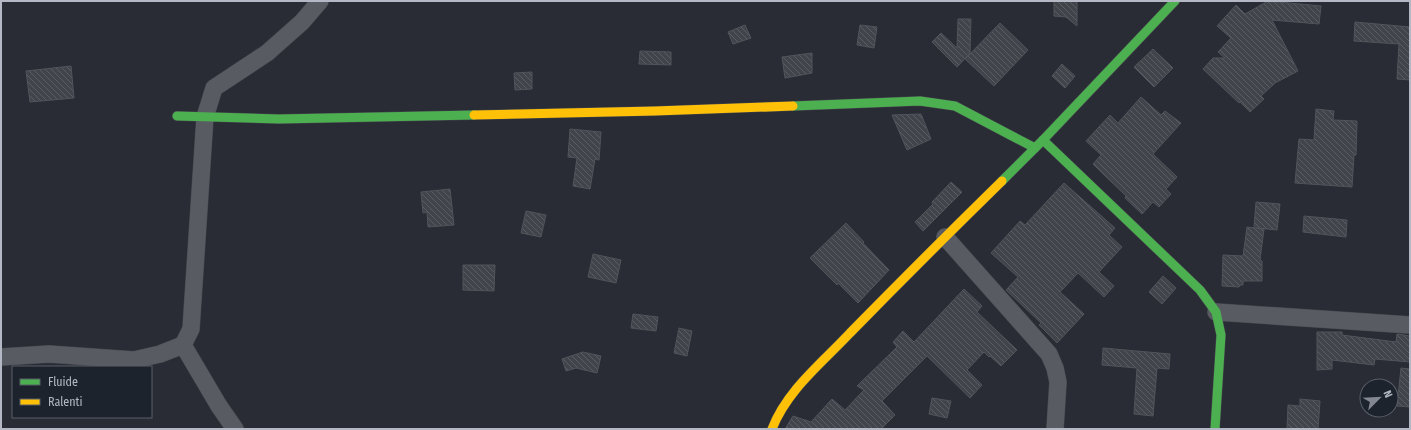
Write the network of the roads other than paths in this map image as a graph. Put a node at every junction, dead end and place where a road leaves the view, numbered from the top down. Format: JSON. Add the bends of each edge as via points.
{"nodes":[{"id":1,"x":320,"y":1,"type":"edge"},
{"id":2,"x":1175,"y":1,"type":"edge"},
{"id":3,"x":177,"y":116,"type":"dead end"},
{"id":4,"x":205,"y":117,"type":"junction"},
{"id":5,"x":1043,"y":140,"type":"junction"},
{"id":6,"x":1035,"y":148,"type":"junction"},
{"id":7,"x":945,"y":237,"type":"junction"},
{"id":8,"x":1216,"y":312,"type":"junction"},
{"id":9,"x":1410,"y":325,"type":"edge"},
{"id":10,"x":184,"y":345,"type":"junction"},
{"id":11,"x":1,"y":357,"type":"edge"},
{"id":12,"x":235,"y":429,"type":"edge"},
{"id":13,"x":772,"y":429,"type":"edge"},
{"id":14,"x":1055,"y":429,"type":"edge"},
{"id":15,"x":1215,"y":429,"type":"edge"}],
"edges":[{"from":1,"to":4,"type":"street","via":[[302,22],[267,53],[214,88]]},
{"from":2,"to":5,"type":"street"},
{"from":3,"to":4,"type":"street"},
{"from":4,"to":6,"type":"street","via":[[279,119],[655,111],[920,101],[956,106]]},
{"from":4,"to":10,"type":"street","via":[[191,329]]},
{"from":5,"to":6,"type":"street"},
{"from":5,"to":8,"type":"street","via":[[1200,290]]},
{"from":6,"to":7,"type":"street"},
{"from":7,"to":13,"type":"street","via":[[793,392]]},
{"from":7,"to":14,"type":"street","via":[[1049,354],[1058,382]]},
{"from":8,"to":9,"type":"street"},
{"from":8,"to":15,"type":"street","via":[[1221,335]]},
{"from":10,"to":11,"type":"street","via":[[134,360],[49,354]]},
{"from":10,"to":12,"type":"street"}]}
